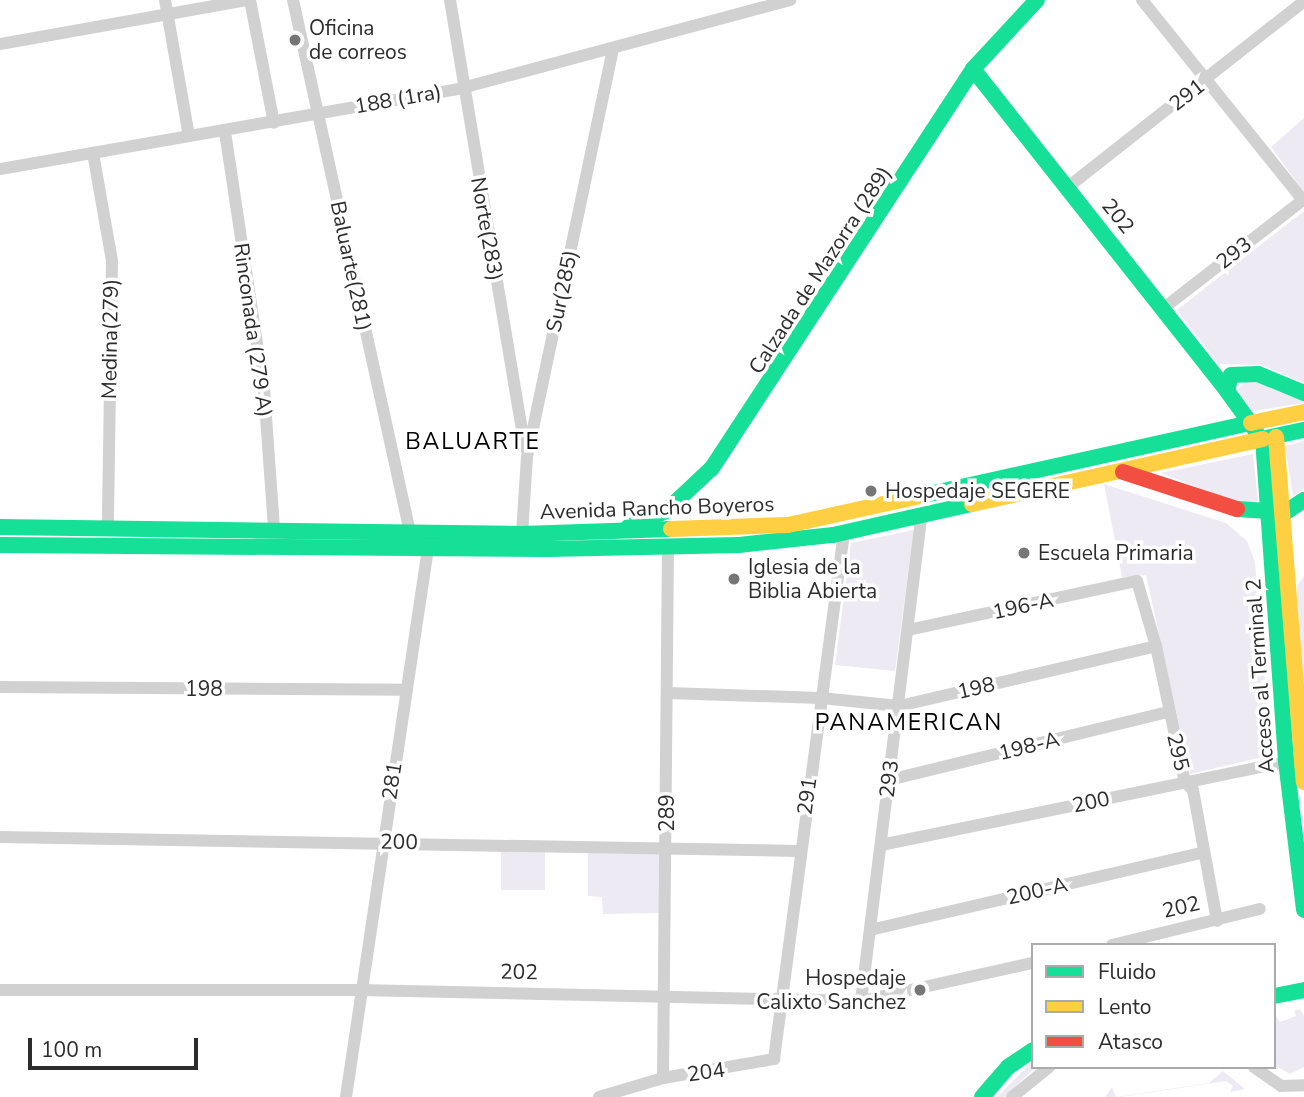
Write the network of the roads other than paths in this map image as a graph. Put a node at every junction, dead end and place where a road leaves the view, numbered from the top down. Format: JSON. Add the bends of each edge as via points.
{"nodes":[{"id":1,"x":164,"y":0,"type":"edge"},
{"id":2,"x":249,"y":0,"type":"edge"},
{"id":3,"x":293,"y":0,"type":"edge"},
{"id":4,"x":450,"y":0,"type":"edge"},
{"id":5,"x":789,"y":0,"type":"edge"},
{"id":6,"x":1037,"y":0,"type":"edge"},
{"id":7,"x":1142,"y":0,"type":"edge"},
{"id":8,"x":1304,"y":1,"type":"edge"},
{"id":9,"x":167,"y":13,"type":"junction"},
{"id":10,"x":0,"y":44,"type":"edge"},
{"id":11,"x":613,"y":50,"type":"junction"},
{"id":12,"x":973,"y":69,"type":"junction"},
{"id":13,"x":1205,"y":80,"type":"junction"},
{"id":14,"x":462,"y":88,"type":"junction"},
{"id":15,"x":318,"y":114,"type":"junction"},
{"id":16,"x":274,"y":122,"type":"junction"},
{"id":17,"x":225,"y":132,"type":"junction"},
{"id":18,"x":189,"y":136,"type":"junction"},
{"id":19,"x":93,"y":153,"type":"junction"},
{"id":20,"x":0,"y":169,"type":"edge"},
{"id":21,"x":1068,"y":187,"type":"junction"},
{"id":22,"x":1303,"y":200,"type":"edge"},
{"id":23,"x":1164,"y":307,"type":"junction"},
{"id":24,"x":1229,"y":383,"type":"junction"},
{"id":25,"x":1304,"y":393,"type":"edge"},
{"id":26,"x":1304,"y":412,"type":"edge"},
{"id":27,"x":1251,"y":423,"type":"junction"},
{"id":28,"x":1304,"y":430,"type":"edge"},
{"id":29,"x":1270,"y":438,"type":"junction"},
{"id":30,"x":527,"y":457,"type":"junction"},
{"id":31,"x":1121,"y":471,"type":"junction"},
{"id":32,"x":1304,"y":500,"type":"edge"},
{"id":33,"x":1237,"y":509,"type":"junction"},
{"id":34,"x":1278,"y":513,"type":"junction"},
{"id":35,"x":921,"y":516,"type":"junction"},
{"id":36,"x":108,"y":526,"type":"junction"},
{"id":37,"x":0,"y":527,"type":"edge"},
{"id":38,"x":274,"y":530,"type":"junction"},
{"id":39,"x":410,"y":532,"type":"junction"},
{"id":40,"x":844,"y":532,"type":"junction"},
{"id":41,"x":612,"y":533,"type":"junction"},
{"id":42,"x":522,"y":534,"type":"junction"},
{"id":43,"x":1273,"y":542,"type":"junction"},
{"id":44,"x":0,"y":545,"type":"edge"},
{"id":45,"x":428,"y":548,"type":"junction"},
{"id":46,"x":668,"y":548,"type":"junction"},
{"id":47,"x":1137,"y":581,"type":"joint"},
{"id":48,"x":908,"y":630,"type":"junction"},
{"id":49,"x":1156,"y":646,"type":"junction"},
{"id":50,"x":0,"y":687,"type":"edge"},
{"id":51,"x":407,"y":690,"type":"junction"},
{"id":52,"x":668,"y":693,"type":"junction"},
{"id":53,"x":821,"y":698,"type":"junction"},
{"id":54,"x":899,"y":706,"type":"junction"},
{"id":55,"x":1169,"y":712,"type":"junction"},
{"id":56,"x":1294,"y":760,"type":"junction"},
{"id":57,"x":889,"y":780,"type":"junction"},
{"id":58,"x":1185,"y":782,"type":"junction"},
{"id":59,"x":1304,"y":782,"type":"edge"},
{"id":60,"x":0,"y":837,"type":"edge"},
{"id":61,"x":382,"y":841,"type":"junction"},
{"id":62,"x":881,"y":845,"type":"junction"},
{"id":63,"x":667,"y":848,"type":"junction"},
{"id":64,"x":799,"y":851,"type":"junction"},
{"id":65,"x":1203,"y":852,"type":"junction"},
{"id":66,"x":1260,"y":909,"type":"dead end"},
{"id":67,"x":1304,"y":909,"type":"edge"},
{"id":68,"x":1217,"y":921,"type":"junction"},
{"id":69,"x":870,"y":930,"type":"junction"},
{"id":70,"x":1121,"y":943,"type":"edge"},
{"id":71,"x":1031,"y":962,"type":"edge"},
{"id":72,"x":0,"y":990,"type":"edge"},
{"id":73,"x":359,"y":990,"type":"junction"},
{"id":74,"x":1304,"y":990,"type":"edge"},
{"id":75,"x":665,"y":996,"type":"junction"},
{"id":76,"x":782,"y":996,"type":"junction"},
{"id":77,"x":1276,"y":996,"type":"edge"},
{"id":78,"x":861,"y":1001,"type":"junction"},
{"id":79,"x":1031,"y":1051,"type":"edge"},
{"id":80,"x":772,"y":1061,"type":"joint"},
{"id":81,"x":1046,"y":1069,"type":"edge"},
{"id":82,"x":1257,"y":1069,"type":"edge"},
{"id":83,"x":663,"y":1078,"type":"junction"},
{"id":84,"x":1304,"y":1085,"type":"edge"},
{"id":85,"x":346,"y":1097,"type":"edge"},
{"id":86,"x":600,"y":1097,"type":"edge"},
{"id":87,"x":982,"y":1097,"type":"edge"},
{"id":88,"x":1013,"y":1097,"type":"edge"}],
"edges":[{"from":1,"to":9,"type":"street"},
{"from":2,"to":9,"type":"street"},
{"from":2,"to":16,"type":"street"},
{"from":3,"to":15,"type":"street","name":"Baluarte(281)"},
{"from":4,"to":14,"type":"street","name":"Norte(283)"},
{"from":5,"to":11,"type":"street","name":"188 (1ra)"},
{"from":6,"to":12,"type":"main road","name":"Calzada de Mazorra (289)"},
{"from":7,"to":13,"type":"street"},
{"from":8,"to":13,"type":"street","name":"291"},
{"from":9,"to":10,"type":"street"},
{"from":9,"to":18,"type":"street"},
{"from":11,"to":14,"type":"street","name":"188 (1ra)"},
{"from":11,"to":30,"type":"street","name":"Sur(285)"},
{"from":12,"to":21,"type":"main road","name":"202"},
{"from":12,"to":41,"type":"main road","name":"Calzada de Mazorra (289)","via":[[712,468],[666,511]]},
{"from":13,"to":21,"type":"street","name":"291"},
{"from":13,"to":22,"type":"street"},
{"from":14,"to":15,"type":"street","name":"188 (1ra)"},
{"from":14,"to":30,"type":"street","name":"Norte(283)"},
{"from":15,"to":16,"type":"street","name":"188 (1ra)"},
{"from":15,"to":39,"type":"street","name":"Baluarte(281)"},
{"from":16,"to":17,"type":"street","name":"188 (1ra)"},
{"from":17,"to":18,"type":"street","name":"188 (1ra)"},
{"from":17,"to":38,"type":"street","name":"Rinconada (279 A)","via":[[264,389]]},
{"from":18,"to":19,"type":"street","name":"188 (1ra)"},
{"from":19,"to":20,"type":"street","name":"188 (1ra)"},
{"from":19,"to":36,"type":"street","name":"Medina(279)","via":[[111,261]]},
{"from":21,"to":23,"type":"main road","name":"202"},
{"from":22,"to":23,"type":"street","name":"293"},
{"from":23,"to":24,"type":"main road","name":"202","via":[[1207,365]]},
{"from":24,"to":25,"type":"main road","via":[[1258,374]]},
{"from":24,"to":27,"type":"main road"},
{"from":26,"to":27,"type":"main road","name":"Avenida Rancho Boyeros"},
{"from":27,"to":29,"type":"main road"},
{"from":27,"to":41,"type":"main road","name":"Avenida Rancho Boyeros","via":[[788,525]]},
{"from":28,"to":29,"type":"main road","name":"Avenida Rancho Boyeros"},
{"from":29,"to":31,"type":"main road","name":"Avenida Rancho Boyeros"},
{"from":29,"to":34,"type":"main road","name":"Acceso al Terminal 2"},
{"from":30,"to":42,"type":"street","name":"Sur(285)"},
{"from":31,"to":33,"type":"main road"},
{"from":31,"to":35,"type":"main road","name":"Avenida Rancho Boyeros"},
{"from":32,"to":34,"type":"main road"},
{"from":33,"to":34,"type":"main road"},
{"from":33,"to":43,"type":"main road"},
{"from":34,"to":43,"type":"main road","name":"Acceso al Terminal 2"},
{"from":34,"to":56,"type":"main road","name":"Acceso al Terminal 2"},
{"from":35,"to":40,"type":"main road","name":"Avenida Rancho Boyeros"},
{"from":35,"to":48,"type":"street","name":"293"},
{"from":36,"to":37,"type":"main road","name":"Avenida Rancho Boyeros"},
{"from":36,"to":38,"type":"main road","name":"Avenida Rancho Boyeros"},
{"from":38,"to":39,"type":"main road","name":"Avenida Rancho Boyeros"},
{"from":39,"to":42,"type":"main road","name":"Avenida Rancho Boyeros"},
{"from":40,"to":46,"type":"main road","name":"Avenida Rancho Boyeros"},
{"from":40,"to":53,"type":"street","name":"291"},
{"from":41,"to":42,"type":"main road","name":"Avenida Rancho Boyeros"},
{"from":43,"to":56,"type":"main road","name":"Acceso al Terminal 2"},
{"from":44,"to":45,"type":"main road","name":"Avenida Rancho Boyeros"},
{"from":45,"to":46,"type":"main road","name":"Avenida Rancho Boyeros"},
{"from":45,"to":51,"type":"street","name":"281"},
{"from":46,"to":52,"type":"street","name":"289"},
{"from":47,"to":48,"type":"street","name":"196-A"},
{"from":47,"to":49,"type":"street","name":"295"},
{"from":48,"to":54,"type":"street","name":"293"},
{"from":49,"to":54,"type":"street","name":"198"},
{"from":49,"to":55,"type":"street","name":"295"},
{"from":50,"to":51,"type":"street","name":"198"},
{"from":51,"to":61,"type":"street","name":"281"},
{"from":52,"to":53,"type":"street","name":"198"},
{"from":52,"to":63,"type":"street","name":"289"},
{"from":53,"to":54,"type":"street","name":"198"},
{"from":53,"to":64,"type":"street","name":"291"},
{"from":54,"to":57,"type":"street","name":"293"},
{"from":55,"to":57,"type":"street","name":"198-A"},
{"from":55,"to":58,"type":"street","name":"295"},
{"from":56,"to":58,"type":"street","name":"200"},
{"from":56,"to":59,"type":"main road","name":"Acceso al Terminal 2"},
{"from":56,"to":67,"type":"main road","name":"Acceso al Terminal 2"},
{"from":57,"to":62,"type":"street","name":"293"},
{"from":58,"to":62,"type":"street","name":"200"},
{"from":58,"to":65,"type":"street","name":"295","via":[[1193,790]]},
{"from":60,"to":61,"type":"street","name":"200"},
{"from":61,"to":63,"type":"street","name":"200"},
{"from":61,"to":73,"type":"street","name":"281"},
{"from":62,"to":69,"type":"street","name":"293"},
{"from":63,"to":64,"type":"street","name":"200"},
{"from":63,"to":75,"type":"street","name":"289"},
{"from":64,"to":76,"type":"street","name":"291"},
{"from":65,"to":68,"type":"street","name":"295"},
{"from":65,"to":69,"type":"street","name":"200-A"},
{"from":66,"to":68,"type":"street","name":"202"},
{"from":68,"to":70,"type":"street","name":"202"},
{"from":69,"to":78,"type":"street","name":"293"},
{"from":71,"to":78,"type":"street","name":"202"},
{"from":72,"to":73,"type":"street","name":"202"},
{"from":73,"to":75,"type":"street","name":"202"},
{"from":73,"to":85,"type":"street","name":"281"},
{"from":74,"to":77,"type":"main road"},
{"from":75,"to":76,"type":"street","name":"202"},
{"from":75,"to":83,"type":"street","name":"289"},
{"from":76,"to":78,"type":"street","name":"202"},
{"from":76,"to":80,"type":"street","name":"291"},
{"from":79,"to":87,"type":"main road","via":[[1008,1067]]},
{"from":80,"to":83,"type":"street","name":"204"},
{"from":81,"to":88,"type":"street"},
{"from":82,"to":84,"type":"street","via":[[1281,1086]]},
{"from":83,"to":86,"type":"street","name":"204"}]}
